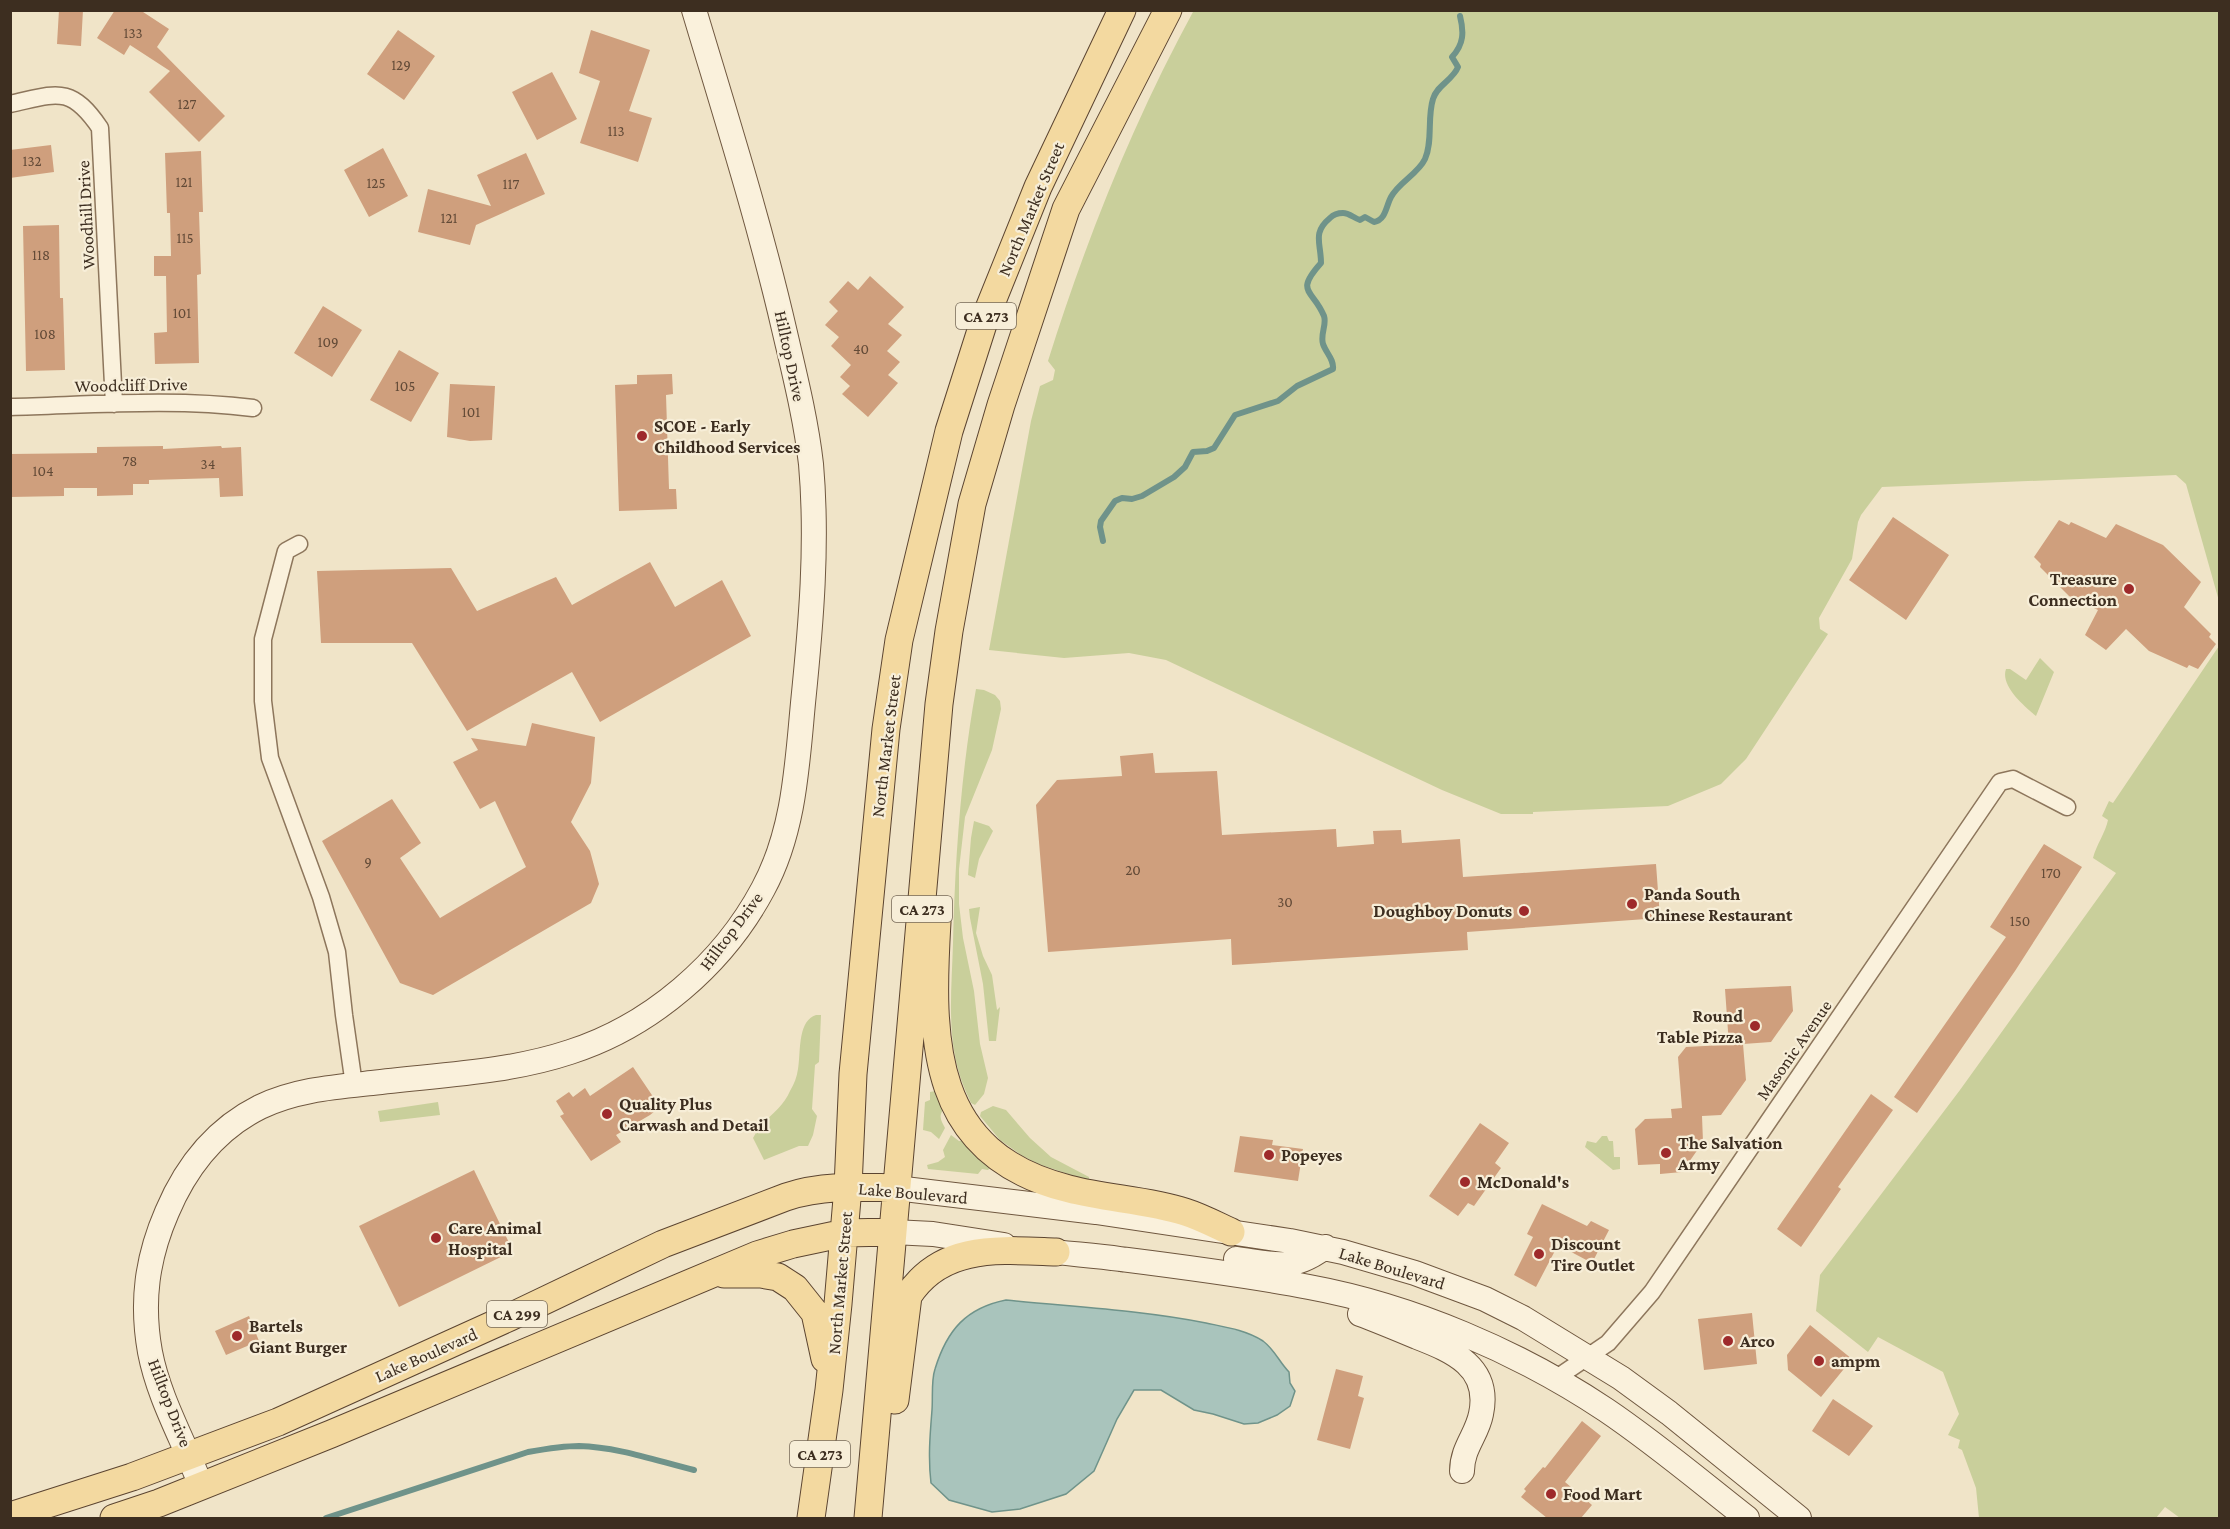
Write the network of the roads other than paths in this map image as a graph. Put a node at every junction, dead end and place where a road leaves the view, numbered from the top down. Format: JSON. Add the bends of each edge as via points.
{"nodes":[{"id":1,"x":694,"y":10,"type":"edge"},
{"id":2,"x":1122,"y":10,"type":"edge"},
{"id":3,"x":1168,"y":10,"type":"edge"},
{"id":4,"x":10,"y":104,"type":"edge"},
{"id":5,"x":114,"y":405,"type":"junction"},
{"id":6,"x":10,"y":407,"type":"edge"},
{"id":7,"x":253,"y":408,"type":"dead end"},
{"id":8,"x":299,"y":544,"type":"dead end"},
{"id":9,"x":949,"y":631,"type":"junction"},
{"id":10,"x":2067,"y":807,"type":"dead end"},
{"id":11,"x":354,"y":1085,"type":"junction"},
{"id":12,"x":848,"y":1187,"type":"junction"},
{"id":13,"x":897,"y":1188,"type":"junction"},
{"id":14,"x":893,"y":1232,"type":"junction"},
{"id":15,"x":1232,"y":1232,"type":"junction"},
{"id":16,"x":845,"y":1233,"type":"junction"},
{"id":17,"x":1325,"y":1247,"type":"junction"},
{"id":18,"x":1056,"y":1252,"type":"junction"},
{"id":19,"x":1118,"y":1258,"type":"junction"},
{"id":20,"x":714,"y":1274,"type":"junction"},
{"id":21,"x":1339,"y":1294,"type":"junction"},
{"id":22,"x":1586,"y":1357,"type":"junction"},
{"id":23,"x":1554,"y":1379,"type":"junction"},
{"id":24,"x":829,"y":1390,"type":"junction"},
{"id":25,"x":190,"y":1455,"type":"junction"},
{"id":26,"x":1681,"y":1466,"type":"junction"},
{"id":27,"x":1462,"y":1471,"type":"dead end"},
{"id":28,"x":201,"y":1486,"type":"junction"},
{"id":29,"x":10,"y":1516,"type":"edge"},
{"id":30,"x":1788,"y":1517,"type":"edge"},
{"id":31,"x":114,"y":1518,"type":"edge"},
{"id":32,"x":811,"y":1518,"type":"edge"},
{"id":33,"x":868,"y":1518,"type":"edge"},
{"id":34,"x":1747,"y":1518,"type":"edge"}],
"edges":[{"from":1,"to":11,"type":"main road","name":"Hilltop Drive","via":[[770,264],[810,460],[814,566],[794,792],[782,845],[762,891],[725,944],[693,979],[640,1020],[577,1050],[530,1063]]},
{"from":2,"to":12,"type":"main road","name":"North Market Street","number":"CA 273","via":[[1038,187],[984,321],[949,431],[899,640],[886,729],[852,1074]]},
{"from":3,"to":9,"type":"main road","name":"North Market Street","number":"CA 273","via":[[1066,209],[972,504]]},
{"from":4,"to":5,"type":"street","name":"Woodhill Drive","via":[[49,95],[65,96],[84,106],[100,128]]},
{"from":5,"to":6,"type":"street","name":"Woodcliff Drive"},
{"from":5,"to":7,"type":"street","name":"Woodcliff Drive","via":[[186,403]]},
{"from":8,"to":11,"type":"street","via":[[286,551],[264,639],[263,701],[270,758],[337,952]]},
{"from":9,"to":13,"type":"main road","name":"North Market Street","number":"CA 273","via":[[939,704]]},
{"from":9,"to":15,"type":"main road","via":[[958,685],[941,860],[936,1022],[940,1061],[954,1105],[983,1146],[1008,1166],[1035,1179],[1069,1190],[1184,1211]]},
{"from":10,"to":22,"type":"street","name":"Masonic Avenue","via":[[2013,779],[2000,782],[1670,1268],[1608,1343]]},
{"from":11,"to":25,"type":"main road","name":"Hilltop Drive","via":[[291,1095],[239,1119],[207,1148],[178,1185],[152,1251],[144,1308],[155,1372]]},
{"from":12,"to":13,"type":"main road","name":"Lake Boulevard"},
{"from":12,"to":16,"type":"main road","name":"North Market Street","number":"CA 273"},
{"from":12,"to":25,"type":"main road","name":"Lake Boulevard","number":"CA 299","via":[[804,1191],[663,1244],[278,1422]]},
{"from":13,"to":14,"type":"main road","name":"North Market Street","number":"CA 273"},
{"from":13,"to":15,"type":"main road","name":"Lake Boulevard"},
{"from":14,"to":16,"type":"main road","name":"Lake Boulevard","number":"CA 299"},
{"from":14,"to":18,"type":"main road","name":"Lake Boulevard"},
{"from":14,"to":33,"type":"main road","name":"North Market Street","number":"CA 273"},
{"from":15,"to":17,"type":"main road","name":"Lake Boulevard"},
{"from":16,"to":20,"type":"main road","name":"Lake Boulevard","number":"CA 299","via":[[758,1255]]},
{"from":16,"to":24,"type":"main road","name":"North Market Street","number":"CA 273"},
{"from":17,"to":19,"type":"main road","via":[[1289,1266],[1156,1250]]},
{"from":17,"to":22,"type":"main road","name":"Lake Boulevard","via":[[1415,1272],[1485,1299]]},
{"from":18,"to":19,"type":"main road","name":"Lake Boulevard"},
{"from":18,"to":33,"type":"main road","via":[[997,1250],[964,1255],[939,1264],[916,1284],[908,1296],[898,1389]]},
{"from":19,"to":21,"type":"main road","name":"Lake Boulevard"},
{"from":20,"to":24,"type":"main road","via":[[761,1274],[778,1277],[795,1288],[815,1313]]},
{"from":20,"to":28,"type":"main road","name":"Lake Boulevard","number":"CA 299"},
{"from":21,"to":23,"type":"main road","name":"Lake Boulevard","via":[[1440,1324]]},
{"from":21,"to":27,"type":"main road","via":[[1359,1314],[1456,1354],[1476,1374],[1482,1392],[1481,1414],[1464,1450]]},
{"from":22,"to":23,"type":"street","name":"Masonic Avenue"},
{"from":22,"to":30,"type":"main road","name":"Lake Boulevard","via":[[1669,1413]]},
{"from":23,"to":26,"type":"main road","name":"Lake Boulevard","via":[[1608,1412]]},
{"from":24,"to":32,"type":"main road","name":"North Market Street","number":"CA 273"},
{"from":25,"to":28,"type":"main road","name":"Hilltop Drive"},
{"from":25,"to":29,"type":"main road","name":"Lake Boulevard","number":"CA 299"},
{"from":26,"to":30,"type":"main road","via":[[1713,1476]]},
{"from":26,"to":34,"type":"main road","name":"Lake Boulevard"},
{"from":28,"to":31,"type":"main road","name":"Lake Boulevard","number":"CA 299"}]}
